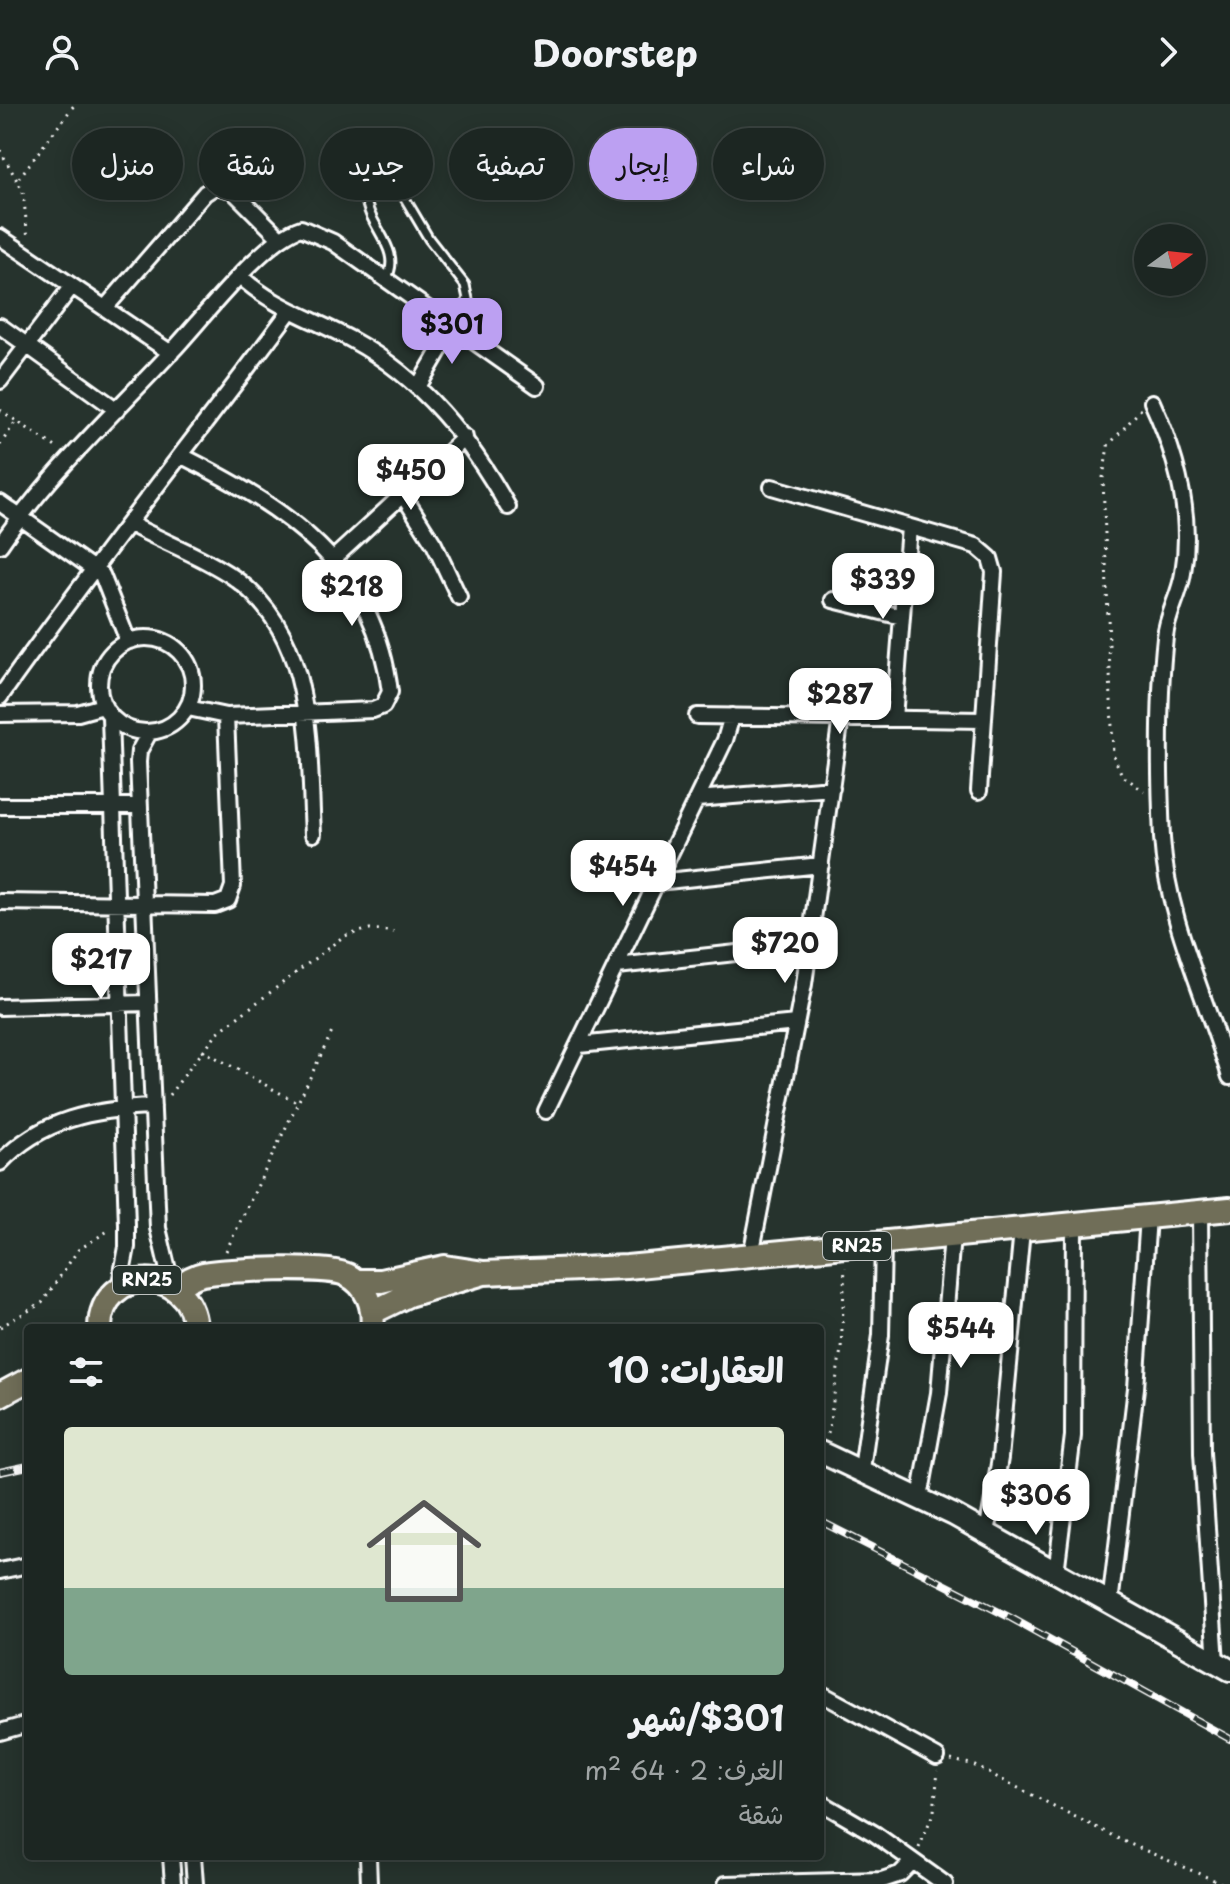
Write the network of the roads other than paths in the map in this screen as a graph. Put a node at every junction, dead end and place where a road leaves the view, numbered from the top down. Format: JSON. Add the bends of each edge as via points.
{"nodes":[{"id":1,"x":0,"y":237,"type":"edge"},
{"id":2,"x":280,"y":238,"type":"junction"},
{"id":3,"x":241,"y":277,"type":"junction"},
{"id":4,"x":386,"y":279,"type":"junction"},
{"id":5,"x":72,"y":286,"type":"junction"},
{"id":6,"x":105,"y":308,"type":"junction"},
{"id":7,"x":290,"y":311,"type":"junction"},
{"id":8,"x":0,"y":326,"type":"edge"},
{"id":9,"x":453,"y":327,"type":"junction"},
{"id":10,"x":27,"y":346,"type":"junction"},
{"id":11,"x":171,"y":353,"type":"junction"},
{"id":12,"x":0,"y":381,"type":"edge"},
{"id":13,"x":537,"y":386,"type":"dead end"},
{"id":14,"x":418,"y":387,"type":"junction"},
{"id":15,"x":1152,"y":402,"type":"road end"},
{"id":16,"x":117,"y":410,"type":"junction"},
{"id":17,"x":465,"y":437,"type":"junction"},
{"id":18,"x":182,"y":456,"type":"junction"},
{"id":19,"x":772,"y":487,"type":"dead end"},
{"id":20,"x":403,"y":495,"type":"junction"},
{"id":21,"x":0,"y":503,"type":"edge"},
{"id":22,"x":508,"y":507,"type":"dead end"},
{"id":23,"x":20,"y":516,"type":"junction"},
{"id":24,"x":130,"y":524,"type":"junction"},
{"id":25,"x":909,"y":527,"type":"junction"},
{"id":26,"x":0,"y":545,"type":"edge"},
{"id":27,"x":333,"y":559,"type":"junction"},
{"id":28,"x":92,"y":566,"type":"junction"},
{"id":29,"x":459,"y":597,"type":"dead end"},
{"id":30,"x":833,"y":600,"type":"dead end"},
{"id":31,"x":902,"y":617,"type":"junction"},
{"id":32,"x":128,"y":641,"type":"junction"},
{"id":33,"x":0,"y":697,"type":"edge"},
{"id":34,"x":188,"y":708,"type":"junction"},
{"id":35,"x":107,"y":712,"type":"junction"},
{"id":36,"x":306,"y":712,"type":"junction"},
{"id":37,"x":0,"y":714,"type":"edge"},
{"id":38,"x":226,"y":716,"type":"junction"},
{"id":39,"x":697,"y":716,"type":"dead end"},
{"id":40,"x":732,"y":716,"type":"junction"},
{"id":41,"x":841,"y":717,"type":"junction"},
{"id":42,"x":894,"y":718,"type":"junction"},
{"id":43,"x":984,"y":720,"type":"junction"},
{"id":44,"x":149,"y":733,"type":"junction"},
{"id":45,"x":832,"y":788,"type":"junction"},
{"id":46,"x":979,"y":791,"type":"dead end"},
{"id":47,"x":697,"y":799,"type":"junction"},
{"id":48,"x":0,"y":806,"type":"edge"},
{"id":49,"x":140,"y":806,"type":"junction"},
{"id":50,"x":113,"y":807,"type":"junction"},
{"id":51,"x":313,"y":834,"type":"dead end"},
{"id":52,"x":821,"y":865,"type":"junction"},
{"id":53,"x":657,"y":882,"type":"junction"},
{"id":54,"x":0,"y":902,"type":"edge"},
{"id":55,"x":116,"y":903,"type":"junction"},
{"id":56,"x":144,"y":904,"type":"junction"},
{"id":57,"x":810,"y":945,"type":"junction"},
{"id":58,"x":617,"y":966,"type":"junction"},
{"id":59,"x":120,"y":1003,"type":"junction"},
{"id":60,"x":148,"y":1003,"type":"junction"},
{"id":61,"x":0,"y":1007,"type":"edge"},
{"id":62,"x":796,"y":1023,"type":"junction"},
{"id":63,"x":579,"y":1045,"type":"junction"},
{"id":64,"x":1230,"y":1077,"type":"edge"},
{"id":65,"x":153,"y":1107,"type":"junction"},
{"id":66,"x":123,"y":1108,"type":"junction"},
{"id":67,"x":546,"y":1111,"type":"dead end"},
{"id":68,"x":0,"y":1163,"type":"edge"},
{"id":69,"x":1230,"y":1209,"type":"edge"},
{"id":70,"x":1200,"y":1212,"type":"junction"},
{"id":71,"x":1148,"y":1217,"type":"junction"},
{"id":72,"x":1074,"y":1224,"type":"junction"},
{"id":73,"x":1022,"y":1230,"type":"junction"},
{"id":74,"x":952,"y":1236,"type":"junction"},
{"id":75,"x":883,"y":1243,"type":"junction"},
{"id":76,"x":751,"y":1255,"type":"junction"},
{"id":77,"x":484,"y":1273,"type":"junction"},
{"id":78,"x":357,"y":1281,"type":"junction"},
{"id":79,"x":174,"y":1288,"type":"junction"},
{"id":80,"x":119,"y":1289,"type":"junction"},
{"id":81,"x":375,"y":1322,"type":"edge"},
{"id":82,"x":97,"y":1323,"type":"edge"},
{"id":83,"x":194,"y":1324,"type":"edge"},
{"id":84,"x":824,"y":1454,"type":"edge"},
{"id":85,"x":862,"y":1469,"type":"junction"},
{"id":86,"x":920,"y":1498,"type":"junction"},
{"id":87,"x":987,"y":1533,"type":"junction"},
{"id":88,"x":24,"y":1566,"type":"edge"},
{"id":89,"x":0,"y":1571,"type":"edge"},
{"id":90,"x":1056,"y":1573,"type":"junction"},
{"id":91,"x":1110,"y":1604,"type":"junction"},
{"id":92,"x":1223,"y":1667,"type":"edge"},
{"id":93,"x":824,"y":1695,"type":"edge"},
{"id":94,"x":24,"y":1725,"type":"edge"},
{"id":95,"x":0,"y":1732,"type":"edge"},
{"id":96,"x":937,"y":1757,"type":"road end"},
{"id":97,"x":824,"y":1805,"type":"edge"},
{"id":98,"x":171,"y":1860,"type":"edge"},
{"id":99,"x":193,"y":1860,"type":"edge"},
{"id":100,"x":368,"y":1860,"type":"edge"},
{"id":101,"x":913,"y":1861,"type":"junction"},
{"id":102,"x":173,"y":1884,"type":"edge"},
{"id":103,"x":195,"y":1884,"type":"edge"},
{"id":104,"x":369,"y":1884,"type":"edge"},
{"id":105,"x":726,"y":1884,"type":"edge"},
{"id":106,"x":945,"y":1884,"type":"edge"}],
"edges":[{"from":1,"to":5,"type":"street"},
{"from":2,"to":3,"type":"street"},
{"from":2,"to":4,"type":"street","via":[[301,228],[310,230]]},
{"from":2,"to":6,"type":"street","via":[[232,190],[216,186]]},
{"from":3,"to":7,"type":"street"},
{"from":3,"to":11,"type":"street"},
{"from":4,"to":9,"type":"street"},
{"from":4,"to":9,"type":"lane","via":[[391,255],[366,197],[375,183],[386,181],[400,190],[467,289],[466,304]]},
{"from":5,"to":6,"type":"street"},
{"from":5,"to":10,"type":"street"},
{"from":6,"to":11,"type":"street"},
{"from":7,"to":14,"type":"street","via":[[356,342]]},
{"from":7,"to":18,"type":"street"},
{"from":8,"to":10,"type":"street"},
{"from":9,"to":13,"type":"street"},
{"from":9,"to":14,"type":"street"},
{"from":10,"to":12,"type":"street"},
{"from":10,"to":16,"type":"street"},
{"from":11,"to":16,"type":"street"},
{"from":14,"to":17,"type":"street"},
{"from":15,"to":64,"type":"street","via":[[1179,478],[1185,546],[1183,578],[1167,618],[1165,639],[1161,800],[1168,885]]},
{"from":16,"to":23,"type":"street"},
{"from":17,"to":20,"type":"street"},
{"from":17,"to":22,"type":"street"},
{"from":18,"to":24,"type":"street"},
{"from":18,"to":27,"type":"street","via":[[278,508]]},
{"from":19,"to":25,"type":"street"},
{"from":20,"to":27,"type":"street"},
{"from":20,"to":29,"type":"street"},
{"from":21,"to":23,"type":"street"},
{"from":23,"to":26,"type":"street"},
{"from":23,"to":28,"type":"street"},
{"from":24,"to":28,"type":"street"},
{"from":24,"to":36,"type":"street","via":[[207,561],[258,599],[291,652]]},
{"from":25,"to":31,"type":"street"},
{"from":25,"to":43,"type":"street","via":[[976,546],[993,565]]},
{"from":27,"to":36,"type":"street","via":[[370,623],[390,692],[379,708]]},
{"from":28,"to":32,"type":"street","via":[[109,587]]},
{"from":28,"to":33,"type":"street"},
{"from":30,"to":31,"type":"street"},
{"from":31,"to":42,"type":"street"},
{"from":32,"to":34,"type":"street","via":[[156,639],[181,653],[193,680]]},
{"from":32,"to":35,"type":"street","via":[[101,668],[99,694]]},
{"from":34,"to":38,"type":"street"},
{"from":34,"to":44,"type":"street","via":[[172,725]]},
{"from":35,"to":37,"type":"street"},
{"from":35,"to":44,"type":"street","via":[[128,730]]},
{"from":35,"to":50,"type":"street"},
{"from":36,"to":38,"type":"street"},
{"from":36,"to":51,"type":"street"},
{"from":38,"to":56,"type":"street","via":[[231,897],[215,905]]},
{"from":39,"to":40,"type":"street"},
{"from":40,"to":41,"type":"street"},
{"from":40,"to":47,"type":"street"},
{"from":41,"to":42,"type":"street"},
{"from":41,"to":45,"type":"street"},
{"from":42,"to":43,"type":"street"},
{"from":43,"to":46,"type":"street"},
{"from":44,"to":49,"type":"street","via":[[139,751]]},
{"from":45,"to":47,"type":"street"},
{"from":45,"to":52,"type":"street"},
{"from":47,"to":53,"type":"street"},
{"from":48,"to":50,"type":"street"},
{"from":49,"to":50,"type":"street"},
{"from":49,"to":56,"type":"street"},
{"from":50,"to":55,"type":"street"},
{"from":52,"to":53,"type":"street"},
{"from":52,"to":57,"type":"street"},
{"from":53,"to":58,"type":"street"},
{"from":54,"to":55,"type":"street"},
{"from":55,"to":56,"type":"street"},
{"from":55,"to":59,"type":"street"},
{"from":56,"to":60,"type":"street"},
{"from":57,"to":58,"type":"street"},
{"from":57,"to":62,"type":"street"},
{"from":58,"to":63,"type":"street"},
{"from":59,"to":60,"type":"street"},
{"from":59,"to":61,"type":"street"},
{"from":59,"to":66,"type":"street"},
{"from":60,"to":65,"type":"street"},
{"from":62,"to":63,"type":"street"},
{"from":62,"to":76,"type":"street"},
{"from":63,"to":67,"type":"street"},
{"from":65,"to":66,"type":"street"},
{"from":65,"to":79,"type":"street","via":[[158,1228]]},
{"from":66,"to":68,"type":"street","via":[[52,1123],[31,1134]]},
{"from":66,"to":80,"type":"street","via":[[127,1247]]},
{"from":69,"to":70,"type":"main road","number":"RN25"},
{"from":70,"to":71,"type":"main road","number":"RN25"},
{"from":70,"to":92,"type":"street","via":[[1202,1453]]},
{"from":71,"to":72,"type":"main road","number":"RN25"},
{"from":71,"to":91,"type":"street","via":[[1136,1388]]},
{"from":72,"to":73,"type":"main road","number":"RN25"},
{"from":72,"to":90,"type":"street","via":[[1073,1436]]},
{"from":73,"to":74,"type":"main road","number":"RN25"},
{"from":73,"to":87,"type":"street","via":[[1000,1458]]},
{"from":74,"to":75,"type":"main road","number":"RN25"},
{"from":74,"to":86,"type":"street","via":[[939,1393]]},
{"from":75,"to":76,"type":"main road","number":"RN25"},
{"from":75,"to":85,"type":"street","via":[[881,1335]]},
{"from":76,"to":77,"type":"main road","number":"RN25"},
{"from":77,"to":78,"type":"main road","number":"RN25","via":[[445,1267]]},
{"from":77,"to":81,"type":"main road","number":"RN25","via":[[408,1295]]},
{"from":78,"to":79,"type":"main road","number":"RN25","via":[[328,1269],[215,1273]]},
{"from":78,"to":81,"type":"main road","number":"RN25"},
{"from":79,"to":80,"type":"main road","number":"RN25","via":[[149,1280]]},
{"from":79,"to":83,"type":"main road","number":"RN25","via":[[191,1310]]},
{"from":80,"to":82,"type":"main road","number":"RN25"},
{"from":84,"to":85,"type":"main road"},
{"from":85,"to":86,"type":"main road"},
{"from":86,"to":87,"type":"main road"},
{"from":87,"to":90,"type":"main road"},
{"from":88,"to":89,"type":"street"},
{"from":90,"to":91,"type":"main road"},
{"from":91,"to":92,"type":"main road"},
{"from":93,"to":96,"type":"street"},
{"from":94,"to":95,"type":"street"},
{"from":97,"to":101,"type":"street"},
{"from":98,"to":102,"type":"street"},
{"from":99,"to":103,"type":"street"},
{"from":100,"to":104,"type":"street"},
{"from":101,"to":105,"type":"street","via":[[900,1874],[882,1880]]},
{"from":101,"to":106,"type":"street"}]}
